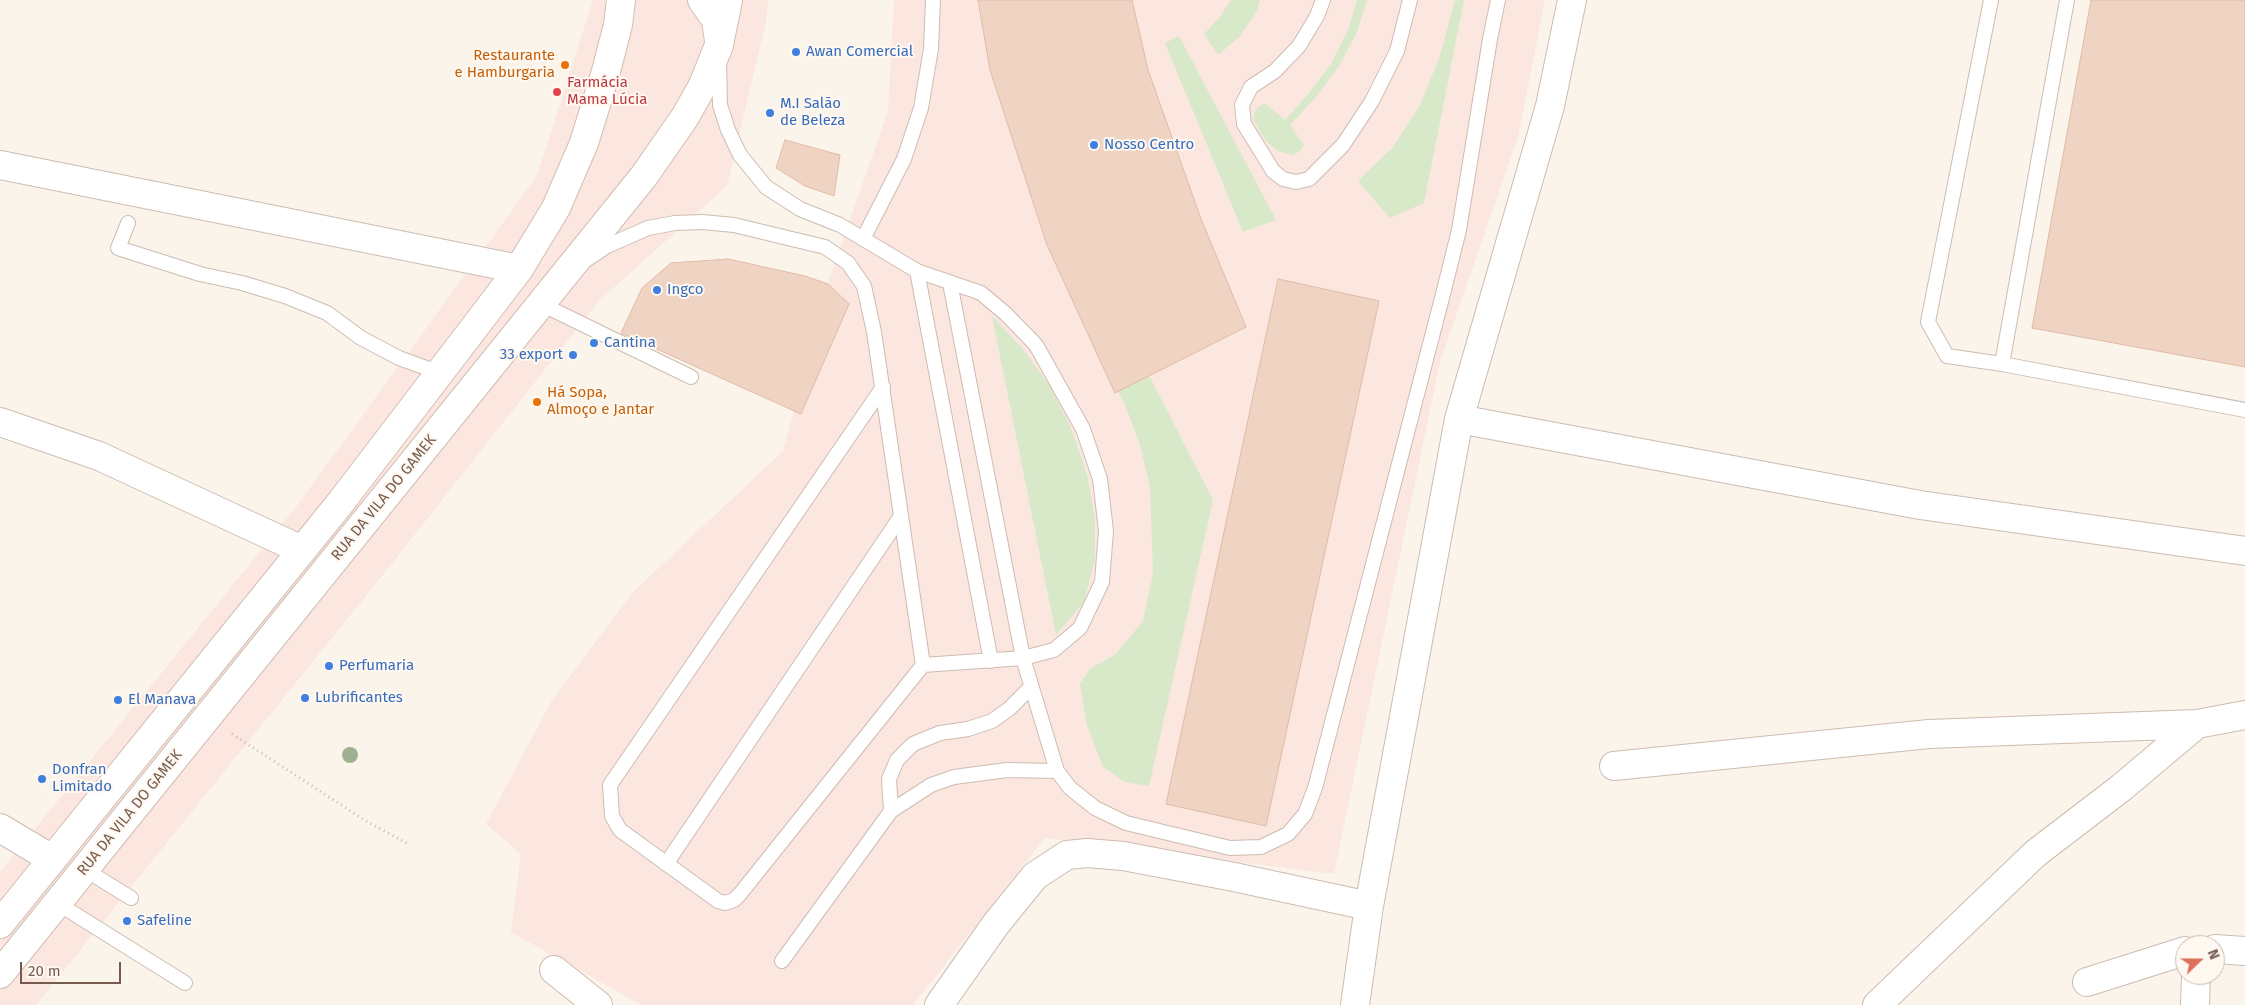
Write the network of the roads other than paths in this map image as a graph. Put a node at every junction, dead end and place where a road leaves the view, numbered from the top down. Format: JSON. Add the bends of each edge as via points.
{"nodes":[{"id":1,"x":633,"y":0,"type":"edge"},
{"id":2,"x":702,"y":0,"type":"edge"},
{"id":3,"x":728,"y":0,"type":"edge"},
{"id":4,"x":933,"y":0,"type":"edge"},
{"id":5,"x":1323,"y":0,"type":"edge"},
{"id":6,"x":1410,"y":0,"type":"edge"},
{"id":7,"x":1498,"y":0,"type":"edge"},
{"id":8,"x":1572,"y":0,"type":"edge"},
{"id":9,"x":1991,"y":0,"type":"edge"},
{"id":10,"x":2067,"y":0,"type":"edge"},
{"id":11,"x":619,"y":12,"type":"edge"},
{"id":12,"x":719,"y":46,"type":"junction"},
{"id":13,"x":0,"y":165,"type":"edge"},
{"id":14,"x":128,"y":223,"type":"dead end"},
{"id":15,"x":863,"y":240,"type":"junction"},
{"id":16,"x":519,"y":269,"type":"junction"},
{"id":17,"x":917,"y":271,"type":"junction"},
{"id":18,"x":567,"y":272,"type":"junction"},
{"id":19,"x":950,"y":282,"type":"junction"},
{"id":20,"x":541,"y":304,"type":"junction"},
{"id":21,"x":2002,"y":364,"type":"junction"},
{"id":22,"x":440,"y":373,"type":"junction"},
{"id":23,"x":691,"y":376,"type":"dead end"},
{"id":24,"x":883,"y":387,"type":"junction"},
{"id":25,"x":2245,"y":410,"type":"edge"},
{"id":26,"x":1459,"y":419,"type":"junction"},
{"id":27,"x":0,"y":422,"type":"edge"},
{"id":28,"x":901,"y":516,"type":"junction"},
{"id":29,"x":302,"y":550,"type":"junction"},
{"id":30,"x":2245,"y":551,"type":"edge"},
{"id":31,"x":1024,"y":658,"type":"junction"},
{"id":32,"x":991,"y":661,"type":"junction"},
{"id":33,"x":923,"y":665,"type":"junction"},
{"id":34,"x":1031,"y":687,"type":"junction"},
{"id":35,"x":2245,"y":715,"type":"edge"},
{"id":36,"x":2197,"y":724,"type":"junction"},
{"id":37,"x":1614,"y":766,"type":"dead end"},
{"id":38,"x":1057,"y":771,"type":"junction"},
{"id":39,"x":891,"y":811,"type":"junction"},
{"id":40,"x":0,"y":828,"type":"edge"},
{"id":41,"x":52,"y":859,"type":"junction"},
{"id":42,"x":666,"y":864,"type":"junction"},
{"id":43,"x":84,"y":870,"type":"junction"},
{"id":44,"x":131,"y":898,"type":"dead end"},
{"id":45,"x":57,"y":903,"type":"junction"},
{"id":46,"x":1369,"y":906,"type":"junction"},
{"id":47,"x":0,"y":924,"type":"edge"},
{"id":48,"x":2225,"y":950,"type":"edge"},
{"id":49,"x":2245,"y":951,"type":"edge"},
{"id":50,"x":2175,"y":954,"type":"edge"},
{"id":51,"x":782,"y":961,"type":"dead end"},
{"id":52,"x":554,"y":970,"type":"dead end"},
{"id":53,"x":0,"y":974,"type":"edge"},
{"id":54,"x":2086,"y":982,"type":"dead end"},
{"id":55,"x":185,"y":983,"type":"dead end"},
{"id":56,"x":2196,"y":985,"type":"edge"},
{"id":57,"x":598,"y":1005,"type":"edge"},
{"id":58,"x":938,"y":1005,"type":"edge"},
{"id":59,"x":1354,"y":1005,"type":"edge"},
{"id":60,"x":1877,"y":1005,"type":"edge"},
{"id":61,"x":2195,"y":1005,"type":"edge"}],
"edges":[{"from":1,"to":11,"type":"street","name":"RUA DA VILA DO GAMEK"},
{"from":2,"to":12,"type":"street","via":[[716,20]]},
{"from":3,"to":12,"type":"street","name":"RUA DA VILA DO GAMEK"},
{"from":4,"to":15,"type":"lane","via":[[931,49],[921,108],[904,159]]},
{"from":5,"to":6,"type":"lane","via":[[1318,16],[1299,46],[1275,70],[1251,87],[1242,106],[1244,124],[1273,171],[1296,182],[1309,179],[1343,145],[1372,101],[1396,51]]},
{"from":7,"to":38,"type":"lane","via":[[1459,230],[1320,769],[1305,814],[1288,834],[1261,847],[1230,848],[1126,823],[1095,808],[1070,788]]},
{"from":8,"to":26,"type":"street","via":[[1550,106]]},
{"from":9,"to":21,"type":"lane","via":[[1928,322],[1947,356]]},
{"from":10,"to":21,"type":"lane"},
{"from":11,"to":16,"type":"street","name":"RUA DA VILA DO GAMEK","via":[[584,144],[556,208]]},
{"from":12,"to":15,"type":"lane","via":[[720,105],[740,155],[766,187],[800,209],[840,225]]},
{"from":12,"to":18,"type":"street","name":"RUA DA VILA DO GAMEK","via":[[685,117],[644,176]]},
{"from":13,"to":16,"type":"street"},
{"from":14,"to":22,"type":"lane","via":[[118,248],[293,299],[327,313],[398,358]]},
{"from":15,"to":17,"type":"lane"},
{"from":16,"to":22,"type":"street","name":"RUA DA VILA DO GAMEK"},
{"from":17,"to":19,"type":"lane"},
{"from":17,"to":32,"type":"lane"},
{"from":18,"to":20,"type":"street","name":"RUA DA VILA DO GAMEK"},
{"from":18,"to":24,"type":"lane","via":[[607,246],[648,228],[675,223],[734,225],[825,248],[848,263],[864,286]]},
{"from":19,"to":31,"type":"lane"},
{"from":19,"to":31,"type":"lane","via":[[981,293],[1036,345],[1083,429],[1100,479],[1106,531],[1102,582],[1080,628],[1054,650]]},
{"from":20,"to":23,"type":"lane"},
{"from":20,"to":43,"type":"street","name":"RUA DA VILA DO GAMEK"},
{"from":21,"to":25,"type":"lane"},
{"from":22,"to":29,"type":"street","name":"RUA DA VILA DO GAMEK"},
{"from":24,"to":28,"type":"lane"},
{"from":24,"to":42,"type":"lane","via":[[610,785],[612,816],[620,830]]},
{"from":26,"to":30,"type":"street","via":[[1920,505]]},
{"from":26,"to":46,"type":"street"},
{"from":27,"to":29,"type":"street","via":[[99,456]]},
{"from":28,"to":33,"type":"lane"},
{"from":28,"to":42,"type":"lane"},
{"from":29,"to":41,"type":"street","name":"RUA DA VILA DO GAMEK"},
{"from":31,"to":32,"type":"lane"},
{"from":31,"to":34,"type":"lane"},
{"from":32,"to":33,"type":"lane"},
{"from":33,"to":42,"type":"lane","via":[[734,900],[718,902]]},
{"from":34,"to":38,"type":"lane"},
{"from":34,"to":39,"type":"lane","via":[[992,721],[940,733],[913,744],[896,760],[889,780]]},
{"from":35,"to":36,"type":"street"},
{"from":36,"to":37,"type":"street","via":[[1929,734]]},
{"from":36,"to":60,"type":"street","via":[[2036,853]]},
{"from":38,"to":39,"type":"lane","via":[[1007,770],[954,777],[931,785]]},
{"from":39,"to":51,"type":"lane"},
{"from":40,"to":41,"type":"street"},
{"from":41,"to":47,"type":"street","name":"RUA DA VILA DO GAMEK"},
{"from":43,"to":44,"type":"lane"},
{"from":43,"to":45,"type":"street","name":"RUA DA VILA DO GAMEK"},
{"from":45,"to":53,"type":"street","name":"RUA DA VILA DO GAMEK"},
{"from":45,"to":55,"type":"lane"},
{"from":46,"to":58,"type":"street","via":[[1123,856],[1067,855],[1035,876]]},
{"from":46,"to":59,"type":"street"},
{"from":48,"to":49,"type":"street"},
{"from":50,"to":54,"type":"street"},
{"from":52,"to":57,"type":"street"},
{"from":56,"to":61,"type":"street"}]}
